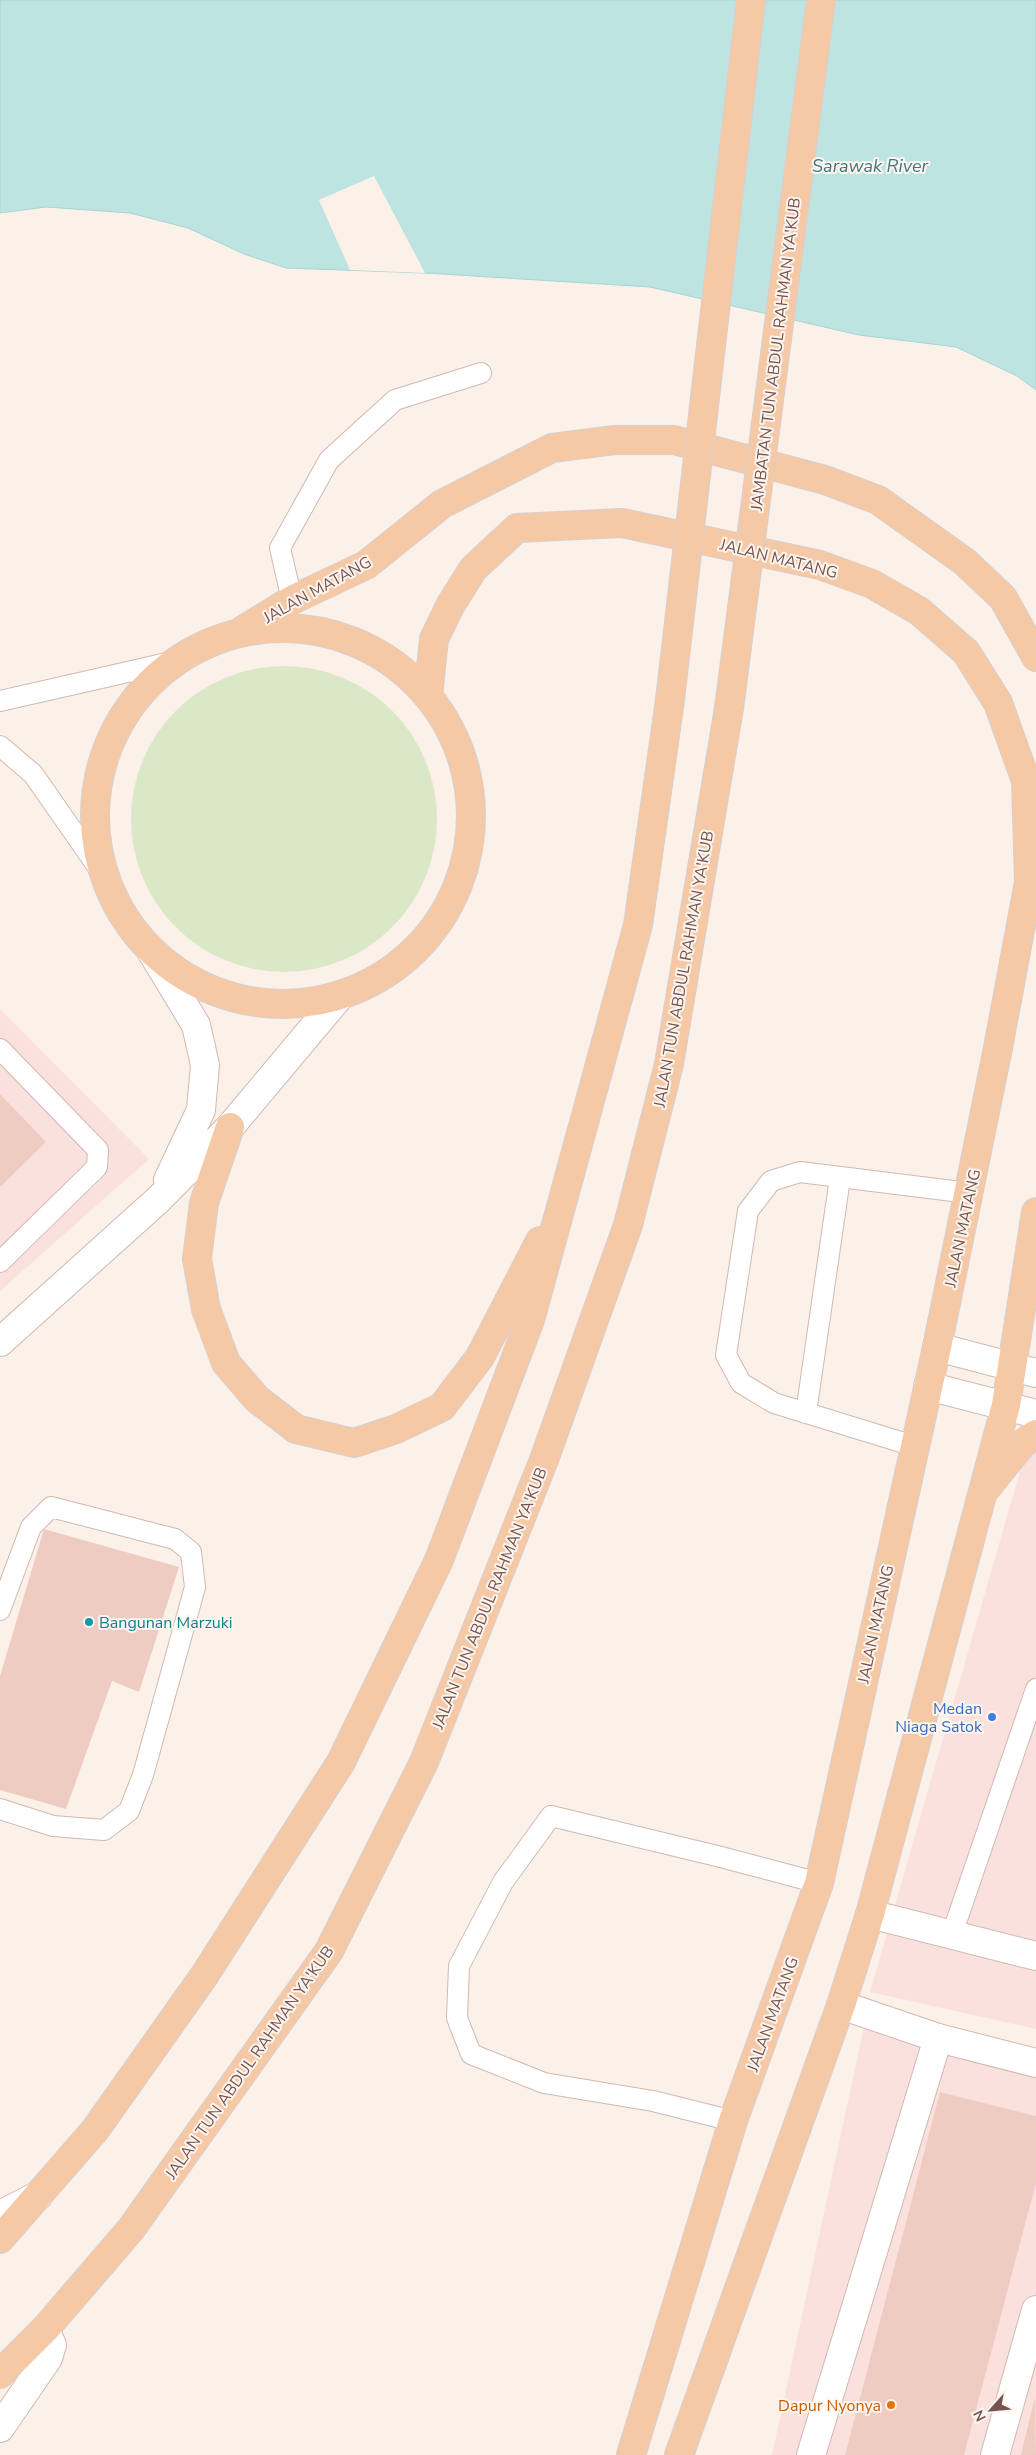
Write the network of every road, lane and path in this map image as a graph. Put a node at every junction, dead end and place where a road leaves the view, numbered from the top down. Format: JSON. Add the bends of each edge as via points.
{"nodes":[{"id":1,"x":751,"y":0,"type":"edge"},
{"id":2,"x":820,"y":0,"type":"edge"},
{"id":3,"x":481,"y":373,"type":"dead end"},
{"id":4,"x":292,"y":600,"type":"junction"},
{"id":5,"x":240,"y":632,"type":"junction"},
{"id":6,"x":1036,"y":657,"type":"edge"},
{"id":7,"x":176,"y":661,"type":"junction"},
{"id":8,"x":428,"y":696,"type":"junction"},
{"id":9,"x":0,"y":701,"type":"edge"},
{"id":10,"x":729,"y":708,"type":"joint"},
{"id":11,"x":0,"y":746,"type":"edge"},
{"id":12,"x":107,"y":880,"type":"junction"},
{"id":13,"x":150,"y":949,"type":"junction"},
{"id":14,"x":339,"y":997,"type":"junction"},
{"id":15,"x":0,"y":1049,"type":"edge"},
{"id":16,"x":230,"y":1126,"type":"junction"},
{"id":17,"x":840,"y":1178,"type":"junction"},
{"id":18,"x":565,"y":1192,"type":"junction"},
{"id":19,"x":969,"y":1194,"type":"junction"},
{"id":20,"x":159,"y":1199,"type":"junction"},
{"id":21,"x":1036,"y":1212,"type":"edge"},
{"id":22,"x":1033,"y":1258,"type":"edge"},
{"id":23,"x":0,"y":1262,"type":"edge"},
{"id":24,"x":0,"y":1342,"type":"edge"},
{"id":25,"x":938,"y":1347,"type":"junction"},
{"id":26,"x":1024,"y":1369,"type":"edge"},
{"id":27,"x":928,"y":1386,"type":"junction"},
{"id":28,"x":1006,"y":1405,"type":"junction"},
{"id":29,"x":806,"y":1414,"type":"junction"},
{"id":30,"x":1036,"y":1414,"type":"edge"},
{"id":31,"x":1036,"y":1434,"type":"edge"},
{"id":32,"x":914,"y":1446,"type":"junction"},
{"id":33,"x":982,"y":1493,"type":"junction"},
{"id":34,"x":0,"y":1610,"type":"edge"},
{"id":35,"x":1036,"y":1689,"type":"edge"},
{"id":36,"x":0,"y":1809,"type":"edge"},
{"id":37,"x":819,"y":1883,"type":"junction"},
{"id":38,"x":870,"y":1914,"type":"junction"},
{"id":39,"x":952,"y":1934,"type":"junction"},
{"id":40,"x":1036,"y":1956,"type":"edge"},
{"id":41,"x":841,"y":2005,"type":"junction"},
{"id":42,"x":938,"y":2038,"type":"junction"},
{"id":43,"x":1036,"y":2063,"type":"edge"},
{"id":44,"x":733,"y":2121,"type":"junction"},
{"id":45,"x":40,"y":2194,"type":"junction"},
{"id":46,"x":0,"y":2215,"type":"edge"},
{"id":47,"x":0,"y":2239,"type":"edge"},
{"id":48,"x":1036,"y":2310,"type":"edge"},
{"id":49,"x":45,"y":2329,"type":"junction"},
{"id":50,"x":0,"y":2374,"type":"edge"},
{"id":51,"x":0,"y":2428,"type":"edge"},
{"id":52,"x":631,"y":2455,"type":"edge"},
{"id":53,"x":679,"y":2455,"type":"edge"},
{"id":54,"x":811,"y":2455,"type":"edge"},
{"id":55,"x":996,"y":2455,"type":"edge"}],
"edges":[{"from":1,"to":18,"type":"main road","bridge":true,"via":[[670,700],[638,925]]},
{"from":2,"to":10,"type":"main road","name":"JAMBATAN TUN ABDUL RAHMAN YA'KUB","bridge":true},
{"from":3,"to":4,"type":"lane","via":[[395,400],[329,460],[280,548]]},
{"from":4,"to":5,"type":"main road","name":"JALAN MATANG"},
{"from":4,"to":6,"type":"main road","name":"JALAN MATANG","via":[[366,565],[442,504],[552,448],[615,440],[674,440],[825,480],[878,500],[965,562],[1003,598]]},
{"from":5,"to":7,"type":"main road","via":[[205,644]]},
{"from":5,"to":8,"type":"main road","via":[[311,629],[342,637],[400,668]]},
{"from":7,"to":9,"type":"lane"},
{"from":7,"to":12,"type":"main road","via":[[146,686],[126,711],[110,742],[94,810]]},
{"from":8,"to":14,"type":"main road","via":[[450,726],[465,762],[472,797],[472,838],[464,874],[449,906],[430,932],[401,960],[371,982]]},
{"from":8,"to":19,"type":"main road","name":"JALAN MATANG","via":[[434,639],[450,606],[473,569],[517,528],[622,523],[820,565],[872,584],[919,610],[966,652],[998,703],[1026,782],[1029,882]]},
{"from":10,"to":49,"type":"main road","name":"JALAN TUN ABDUL RAHMAN YA'KUB","via":[[669,1064],[628,1225],[545,1458],[424,1762],[329,1951],[131,2229]]},
{"from":11,"to":12,"type":"lane","via":[[33,774]]},
{"from":12,"to":13,"type":"main road","via":[[124,913]]},
{"from":13,"to":14,"type":"main road","via":[[178,975],[234,1001],[268,1006],[297,1005]]},
{"from":13,"to":20,"type":"street","via":[[196,1025],[205,1065],[201,1110]]},
{"from":14,"to":16,"type":"street"},
{"from":15,"to":23,"type":"lane","via":[[98,1150],[97,1167]]},
{"from":16,"to":18,"type":"main road","via":[[204,1203],[197,1259],[206,1309],[226,1363],[257,1399],[296,1429],[354,1444],[442,1407],[480,1357]]},
{"from":16,"to":20,"type":"street"},
{"from":17,"to":19,"type":"lane"},
{"from":17,"to":29,"type":"lane"},
{"from":17,"to":29,"type":"lane","via":[[800,1172],[771,1182],[748,1212],[726,1355],[741,1383],[774,1403]]},
{"from":18,"to":45,"type":"main road","via":[[530,1320],[439,1560],[341,1762],[204,1976],[95,2130]]},
{"from":19,"to":25,"type":"main road","name":"JALAN MATANG"},
{"from":20,"to":24,"type":"street"},
{"from":21,"to":22,"type":"main road"},
{"from":22,"to":26,"type":"main road"},
{"from":25,"to":26,"type":"street"},
{"from":25,"to":27,"type":"main road","name":"JALAN MATANG"},
{"from":26,"to":28,"type":"main road"},
{"from":27,"to":28,"type":"street"},
{"from":27,"to":32,"type":"main road","name":"JALAN MATANG"},
{"from":28,"to":30,"type":"street"},
{"from":28,"to":33,"type":"main road"},
{"from":29,"to":32,"type":"lane"},
{"from":31,"to":33,"type":"main road","via":[[1022,1444]]},
{"from":32,"to":37,"type":"main road","name":"JALAN MATANG"},
{"from":33,"to":38,"type":"main road"},
{"from":34,"to":36,"type":"lane","via":[[31,1527],[51,1507],[175,1538],[191,1552],[195,1587],[143,1775],[129,1811],[104,1830],[53,1826]]},
{"from":35,"to":39,"type":"lane"},
{"from":37,"to":44,"type":"main road","name":"JALAN MATANG"},
{"from":37,"to":44,"type":"lane","via":[[551,1816],[503,1882],[459,1966],[457,2018],[471,2054],[544,2082],[653,2101]]},
{"from":38,"to":39,"type":"street"},
{"from":38,"to":41,"type":"main road"},
{"from":39,"to":40,"type":"street"},
{"from":41,"to":42,"type":"street"},
{"from":41,"to":53,"type":"main road"},
{"from":42,"to":43,"type":"street"},
{"from":42,"to":54,"type":"street"},
{"from":44,"to":52,"type":"main road","name":"JALAN MATANG"},
{"from":45,"to":46,"type":"street"},
{"from":45,"to":47,"type":"main road"},
{"from":48,"to":55,"type":"street"},
{"from":49,"to":50,"type":"main road","name":"JALAN TUN ABDUL RAHMAN YA'KUB"},
{"from":49,"to":51,"type":"street","via":[[52,2345],[48,2358]]}]}
